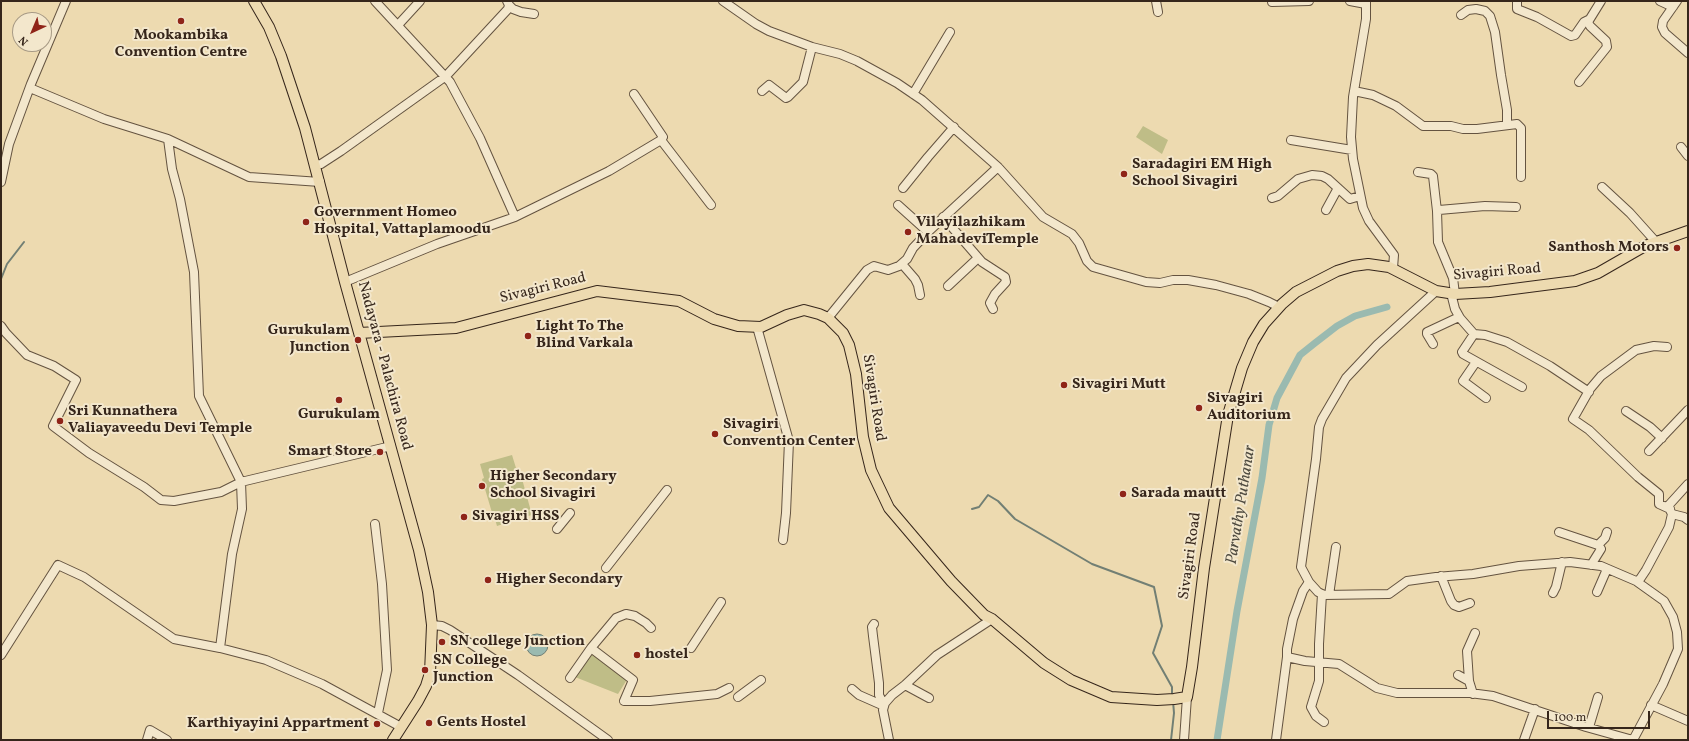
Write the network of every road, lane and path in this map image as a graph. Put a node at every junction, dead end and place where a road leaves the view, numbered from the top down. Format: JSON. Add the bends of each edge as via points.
{"nodes":[{"id":1,"x":66,"y":1,"type":"edge"},
{"id":2,"x":254,"y":1,"type":"edge"},
{"id":3,"x":375,"y":1,"type":"edge"},
{"id":4,"x":420,"y":1,"type":"edge"},
{"id":5,"x":723,"y":1,"type":"edge"},
{"id":6,"x":1156,"y":1,"type":"edge"},
{"id":7,"x":1309,"y":1,"type":"edge"},
{"id":8,"x":1350,"y":1,"type":"edge"},
{"id":9,"x":1517,"y":1,"type":"edge"},
{"id":10,"x":1601,"y":1,"type":"edge"},
{"id":11,"x":1660,"y":1,"type":"edge"},
{"id":12,"x":1272,"y":2,"type":"dead end"},
{"id":13,"x":508,"y":3,"type":"edge"},
{"id":14,"x":1366,"y":3,"type":"edge"},
{"id":15,"x":1675,"y":4,"type":"edge"},
{"id":16,"x":1158,"y":12,"type":"dead end"},
{"id":17,"x":534,"y":14,"type":"dead end"},
{"id":18,"x":1461,"y":15,"type":"dead end"},
{"id":19,"x":1588,"y":20,"type":"junction"},
{"id":20,"x":398,"y":25,"type":"junction"},
{"id":21,"x":950,"y":32,"type":"dead end"},
{"id":22,"x":812,"y":47,"type":"junction"},
{"id":23,"x":1688,"y":53,"type":"edge"},
{"id":24,"x":446,"y":76,"type":"junction"},
{"id":25,"x":1579,"y":82,"type":"dead end"},
{"id":26,"x":30,"y":88,"type":"junction"},
{"id":27,"x":762,"y":91,"type":"dead end"},
{"id":28,"x":1354,"y":91,"type":"junction"},
{"id":29,"x":634,"y":94,"type":"dead end"},
{"id":30,"x":913,"y":94,"type":"junction"},
{"id":31,"x":1507,"y":125,"type":"junction"},
{"id":32,"x":954,"y":127,"type":"junction"},
{"id":33,"x":168,"y":140,"type":"junction"},
{"id":34,"x":661,"y":140,"type":"junction"},
{"id":35,"x":1291,"y":140,"type":"dead end"},
{"id":36,"x":1681,"y":147,"type":"dead end"},
{"id":37,"x":1352,"y":150,"type":"junction"},
{"id":38,"x":1688,"y":156,"type":"edge"},
{"id":39,"x":315,"y":165,"type":"junction"},
{"id":40,"x":998,"y":167,"type":"junction"},
{"id":41,"x":1418,"y":172,"type":"dead end"},
{"id":42,"x":1521,"y":177,"type":"dead end"},
{"id":43,"x":1,"y":182,"type":"edge"},
{"id":44,"x":320,"y":182,"type":"junction"},
{"id":45,"x":1602,"y":187,"type":"dead end"},
{"id":46,"x":903,"y":188,"type":"dead end"},
{"id":47,"x":1338,"y":188,"type":"junction"},
{"id":48,"x":1360,"y":196,"type":"junction"},
{"id":49,"x":1272,"y":198,"type":"dead end"},
{"id":50,"x":711,"y":205,"type":"dead end"},
{"id":51,"x":898,"y":205,"type":"dead end"},
{"id":52,"x":1516,"y":207,"type":"dead end"},
{"id":53,"x":1326,"y":210,"type":"dead end"},
{"id":54,"x":1437,"y":211,"type":"junction"},
{"id":55,"x":515,"y":217,"type":"junction"},
{"id":56,"x":943,"y":217,"type":"junction"},
{"id":57,"x":1688,"y":231,"type":"edge"},
{"id":58,"x":928,"y":232,"type":"junction"},
{"id":59,"x":1656,"y":242,"type":"junction"},
{"id":60,"x":978,"y":258,"type":"junction"},
{"id":61,"x":902,"y":264,"type":"junction"},
{"id":62,"x":1393,"y":268,"type":"junction"},
{"id":63,"x":345,"y":282,"type":"junction"},
{"id":64,"x":948,"y":286,"type":"dead end"},
{"id":65,"x":1436,"y":291,"type":"junction"},
{"id":66,"x":1453,"y":294,"type":"junction"},
{"id":67,"x":920,"y":295,"type":"dead end"},
{"id":68,"x":1279,"y":308,"type":"junction"},
{"id":69,"x":993,"y":309,"type":"dead end"},
{"id":70,"x":1459,"y":317,"type":"junction"},
{"id":71,"x":828,"y":318,"type":"junction"},
{"id":72,"x":1,"y":326,"type":"edge"},
{"id":73,"x":757,"y":327,"type":"junction"},
{"id":74,"x":359,"y":333,"type":"junction"},
{"id":75,"x":1474,"y":334,"type":"junction"},
{"id":76,"x":1433,"y":344,"type":"dead end"},
{"id":77,"x":1667,"y":346,"type":"dead end"},
{"id":78,"x":1476,"y":362,"type":"junction"},
{"id":79,"x":1522,"y":387,"type":"dead end"},
{"id":80,"x":1589,"y":392,"type":"junction"},
{"id":81,"x":1486,"y":398,"type":"dead end"},
{"id":82,"x":1688,"y":410,"type":"edge"},
{"id":83,"x":1626,"y":411,"type":"dead end"},
{"id":84,"x":1662,"y":438,"type":"junction"},
{"id":85,"x":391,"y":446,"type":"junction"},
{"id":86,"x":1648,"y":451,"type":"dead end"},
{"id":87,"x":241,"y":482,"type":"junction"},
{"id":88,"x":1688,"y":484,"type":"edge"},
{"id":89,"x":667,"y":490,"type":"dead end"},
{"id":90,"x":570,"y":512,"type":"dead end"},
{"id":91,"x":1671,"y":512,"type":"junction"},
{"id":92,"x":1688,"y":520,"type":"edge"},
{"id":93,"x":375,"y":524,"type":"dead end"},
{"id":94,"x":557,"y":529,"type":"dead end"},
{"id":95,"x":1560,"y":532,"type":"dead end"},
{"id":96,"x":1607,"y":532,"type":"dead end"},
{"id":97,"x":783,"y":540,"type":"dead end"},
{"id":98,"x":1598,"y":545,"type":"junction"},
{"id":99,"x":1336,"y":547,"type":"dead end"},
{"id":100,"x":1562,"y":562,"type":"junction"},
{"id":101,"x":1591,"y":565,"type":"junction"},
{"id":102,"x":606,"y":568,"type":"dead end"},
{"id":103,"x":1607,"y":569,"type":"junction"},
{"id":104,"x":1441,"y":576,"type":"junction"},
{"id":105,"x":1309,"y":582,"type":"junction"},
{"id":106,"x":1636,"y":582,"type":"junction"},
{"id":107,"x":1597,"y":592,"type":"dead end"},
{"id":108,"x":1553,"y":593,"type":"dead end"},
{"id":109,"x":1326,"y":594,"type":"junction"},
{"id":110,"x":721,"y":602,"type":"dead end"},
{"id":111,"x":1470,"y":603,"type":"dead end"},
{"id":112,"x":992,"y":619,"type":"junction"},
{"id":113,"x":874,"y":624,"type":"dead end"},
{"id":114,"x":432,"y":625,"type":"junction"},
{"id":115,"x":651,"y":628,"type":"dead end"},
{"id":116,"x":1475,"y":633,"type":"dead end"},
{"id":117,"x":220,"y":648,"type":"junction"},
{"id":118,"x":591,"y":648,"type":"junction"},
{"id":119,"x":690,"y":648,"type":"dead end"},
{"id":120,"x":1,"y":655,"type":"edge"},
{"id":121,"x":1287,"y":657,"type":"junction"},
{"id":122,"x":1320,"y":662,"type":"junction"},
{"id":123,"x":1458,"y":675,"type":"dead end"},
{"id":124,"x":570,"y":678,"type":"dead end"},
{"id":125,"x":760,"y":680,"type":"dead end"},
{"id":126,"x":1469,"y":681,"type":"junction"},
{"id":127,"x":905,"y":685,"type":"junction"},
{"id":128,"x":729,"y":688,"type":"dead end"},
{"id":129,"x":852,"y":689,"type":"dead end"},
{"id":130,"x":1473,"y":694,"type":"junction"},
{"id":131,"x":738,"y":697,"type":"dead end"},
{"id":132,"x":1187,"y":697,"type":"junction"},
{"id":133,"x":1598,"y":697,"type":"dead end"},
{"id":134,"x":929,"y":698,"type":"dead end"},
{"id":135,"x":884,"y":706,"type":"junction"},
{"id":136,"x":1651,"y":706,"type":"junction"},
{"id":137,"x":1536,"y":709,"type":"junction"},
{"id":138,"x":378,"y":713,"type":"junction"},
{"id":139,"x":1688,"y":720,"type":"edge"},
{"id":140,"x":1324,"y":722,"type":"dead end"},
{"id":141,"x":401,"y":727,"type":"junction"},
{"id":142,"x":1589,"y":727,"type":"junction"},
{"id":143,"x":147,"y":740,"type":"edge"},
{"id":144,"x":167,"y":740,"type":"edge"},
{"id":145,"x":393,"y":740,"type":"edge"},
{"id":146,"x":608,"y":740,"type":"edge"},
{"id":147,"x":889,"y":740,"type":"edge"},
{"id":148,"x":1184,"y":740,"type":"edge"},
{"id":149,"x":1276,"y":740,"type":"edge"},
{"id":150,"x":1524,"y":740,"type":"edge"}],
"edges":[{"from":1,"to":26,"type":"street"},
{"from":2,"to":39,"type":"main road","name":"Nadayara - Palachira Road","via":[[269,27],[290,81]]},
{"from":3,"to":20,"type":"street"},
{"from":4,"to":20,"type":"street"},
{"from":5,"to":22,"type":"street","via":[[769,31]]},
{"from":6,"to":16,"type":"street"},
{"from":7,"to":12,"type":"street"},
{"from":8,"to":14,"type":"street"},
{"from":9,"to":19,"type":"street","via":[[1517,9],[1572,36]]},
{"from":10,"to":19,"type":"street"},
{"from":11,"to":15,"type":"street"},
{"from":13,"to":17,"type":"street","via":[[513,9]]},
{"from":13,"to":24,"type":"street","via":[[508,9]]},
{"from":14,"to":28,"type":"street","via":[[1365,27]]},
{"from":15,"to":23,"type":"street","via":[[1663,21],[1663,29]]},
{"from":18,"to":31,"type":"street","via":[[1468,10],[1476,9],[1485,11],[1490,16],[1496,32]]},
{"from":19,"to":25,"type":"street","via":[[1590,26],[1606,41],[1607,46]]},
{"from":20,"to":24,"type":"street"},
{"from":21,"to":30,"type":"street"},
{"from":22,"to":27,"type":"street","via":[[802,82],[788,97],[769,85]]},
{"from":22,"to":30,"type":"street","via":[[840,54]]},
{"from":24,"to":39,"type":"street","via":[[341,151]]},
{"from":24,"to":55,"type":"street","via":[[480,138]]},
{"from":26,"to":33,"type":"street","via":[[104,119]]},
{"from":26,"to":43,"type":"street","via":[[9,144]]},
{"from":28,"to":31,"type":"street","via":[[1372,95],[1396,106],[1423,126],[1477,129]]},
{"from":28,"to":37,"type":"street"},
{"from":29,"to":34,"type":"street","via":[[663,137]]},
{"from":30,"to":32,"type":"street"},
{"from":31,"to":42,"type":"street","via":[[1517,124],[1520,128]]},
{"from":32,"to":40,"type":"street"},
{"from":32,"to":46,"type":"street"},
{"from":33,"to":44,"type":"street","via":[[249,177]]},
{"from":33,"to":87,"type":"street","via":[[194,272],[199,396]]},
{"from":34,"to":50,"type":"street"},
{"from":34,"to":55,"type":"street","via":[[609,171]]},
{"from":35,"to":37,"type":"street"},
{"from":36,"to":38,"type":"street"},
{"from":37,"to":48,"type":"street"},
{"from":39,"to":44,"type":"main road","name":"Nadayara - Palachira Road"},
{"from":40,"to":56,"type":"street"},
{"from":40,"to":68,"type":"street","via":[[1043,217],[1072,234],[1093,267],[1146,282],[1188,280],[1216,286],[1249,294]]},
{"from":41,"to":54,"type":"street","via":[[1433,176]]},
{"from":44,"to":63,"type":"main road","name":"Nadayara - Palachira Road"},
{"from":45,"to":59,"type":"street"},
{"from":47,"to":48,"type":"street","via":[[1350,199]]},
{"from":47,"to":49,"type":"street","via":[[1322,176],[1305,176]]},
{"from":47,"to":53,"type":"street"},
{"from":48,"to":62,"type":"street","via":[[1369,221],[1394,255]]},
{"from":51,"to":58,"type":"street"},
{"from":52,"to":54,"type":"street","via":[[1485,206]]},
{"from":54,"to":66,"type":"street","via":[[1438,242],[1456,286]]},
{"from":55,"to":63,"type":"street","via":[[437,244]]},
{"from":56,"to":58,"type":"street"},
{"from":56,"to":60,"type":"street"},
{"from":57,"to":59,"type":"main road","name":"Sivagiri Road"},
{"from":58,"to":61,"type":"street"},
{"from":59,"to":66,"type":"main road","name":"Sivagiri Road","via":[[1575,281]]},
{"from":60,"to":64,"type":"street"},
{"from":60,"to":69,"type":"street","via":[[1006,280],[993,296],[990,305]]},
{"from":61,"to":67,"type":"street","via":[[915,279]]},
{"from":61,"to":71,"type":"street","via":[[890,270],[870,267]]},
{"from":62,"to":65,"type":"main road","name":"Sivagiri Road"},
{"from":62,"to":68,"type":"main road","name":"Sivagiri Road","via":[[1368,264],[1337,271],[1296,292]]},
{"from":63,"to":74,"type":"main road","name":"Nadayara - Palachira Road"},
{"from":65,"to":66,"type":"main road","name":"Sivagiri Road"},
{"from":65,"to":105,"type":"street","via":[[1377,345],[1346,378],[1322,419],[1301,567]]},
{"from":66,"to":70,"type":"street"},
{"from":68,"to":132,"type":"main road","name":"Sivagiri Road","via":[[1264,324],[1253,342],[1228,415]]},
{"from":70,"to":75,"type":"street"},
{"from":70,"to":76,"type":"street","via":[[1427,332]]},
{"from":71,"to":73,"type":"main road","name":"Sivagiri Road","via":[[804,310]]},
{"from":71,"to":112,"type":"main road","name":"Sivagiri Road","via":[[843,333],[849,345],[856,374],[866,450],[871,470],[889,508],[951,581],[984,615]]},
{"from":72,"to":87,"type":"street","via":[[27,355],[54,366],[76,380],[53,426],[161,500],[174,501],[216,493]]},
{"from":73,"to":74,"type":"main road","name":"Sivagiri Road","via":[[738,326],[714,319],[678,301],[598,291],[456,328]]},
{"from":73,"to":97,"type":"street","via":[[788,436],[790,459]]},
{"from":74,"to":85,"type":"main road","name":"Nadayara - Palachira Road"},
{"from":75,"to":78,"type":"street","via":[[1462,353]]},
{"from":75,"to":80,"type":"street","via":[[1485,335],[1517,347]]},
{"from":77,"to":80,"type":"street","via":[[1636,350],[1601,376]]},
{"from":78,"to":79,"type":"street"},
{"from":78,"to":81,"type":"street","via":[[1463,381]]},
{"from":80,"to":91,"type":"street","via":[[1573,419],[1589,430],[1659,494],[1659,504]]},
{"from":82,"to":84,"type":"street"},
{"from":83,"to":84,"type":"street"},
{"from":84,"to":86,"type":"street"},
{"from":85,"to":87,"type":"street"},
{"from":85,"to":114,"type":"main road","name":"Nadayara - Palachira Road","via":[[419,550]]},
{"from":87,"to":117,"type":"street","via":[[242,509],[232,554]]},
{"from":88,"to":91,"type":"street","via":[[1668,506]]},
{"from":89,"to":102,"type":"street"},
{"from":90,"to":94,"type":"street"},
{"from":91,"to":92,"type":"street"},
{"from":91,"to":106,"type":"street","via":[[1669,527],[1646,570]]},
{"from":93,"to":138,"type":"street","via":[[382,584],[387,670]]},
{"from":95,"to":98,"type":"street"},
{"from":96,"to":98,"type":"street"},
{"from":98,"to":101,"type":"street","via":[[1600,549]]},
{"from":99,"to":109,"type":"street"},
{"from":100,"to":101,"type":"street"},
{"from":100,"to":104,"type":"street"},
{"from":100,"to":108,"type":"street"},
{"from":101,"to":103,"type":"street"},
{"from":103,"to":106,"type":"street"},
{"from":103,"to":107,"type":"street"},
{"from":104,"to":109,"type":"street","via":[[1404,582],[1389,594]]},
{"from":104,"to":111,"type":"street","via":[[1454,605],[1459,607]]},
{"from":105,"to":109,"type":"street"},
{"from":105,"to":121,"type":"street","via":[[1303,591],[1293,620]]},
{"from":106,"to":136,"type":"street","via":[[1664,601],[1677,632],[1678,649]]},
{"from":109,"to":122,"type":"street","via":[[1319,644]]},
{"from":110,"to":119,"type":"street"},
{"from":112,"to":127,"type":"street","via":[[937,655]]},
{"from":112,"to":132,"type":"main road","name":"Sivagiri Road","via":[[1044,663],[1071,680],[1111,697],[1157,700]]},
{"from":113,"to":135,"type":"street","via":[[872,627],[879,695]]},
{"from":114,"to":141,"type":"main road","name":"Nadayara - Palachira Road","via":[[428,680]]},
{"from":114,"to":146,"type":"street","via":[[450,630]]},
{"from":115,"to":118,"type":"street","via":[[635,616],[626,614],[616,618]]},
{"from":116,"to":126,"type":"street","via":[[1467,651]]},
{"from":117,"to":120,"type":"street","via":[[174,639],[84,577],[58,565]]},
{"from":117,"to":138,"type":"street","via":[[266,660],[322,684]]},
{"from":118,"to":124,"type":"street"},
{"from":118,"to":128,"type":"street","via":[[633,680],[624,701],[717,694]]},
{"from":121,"to":122,"type":"street"},
{"from":121,"to":149,"type":"street"},
{"from":122,"to":130,"type":"street","via":[[1339,664],[1377,688],[1390,691]]},
{"from":122,"to":140,"type":"street","via":[[1318,688],[1311,707],[1316,716]]},
{"from":123,"to":126,"type":"street"},
{"from":125,"to":131,"type":"street"},
{"from":126,"to":130,"type":"street"},
{"from":127,"to":134,"type":"street"},
{"from":127,"to":135,"type":"street","via":[[892,695]]},
{"from":129,"to":135,"type":"street","via":[[859,695]]},
{"from":130,"to":137,"type":"street","via":[[1493,696]]},
{"from":132,"to":148,"type":"street"},
{"from":133,"to":142,"type":"street"},
{"from":135,"to":147,"type":"street"},
{"from":136,"to":139,"type":"street"},
{"from":136,"to":142,"type":"street","via":[[1633,740]]},
{"from":137,"to":142,"type":"street"},
{"from":137,"to":150,"type":"street"},
{"from":138,"to":141,"type":"street"},
{"from":141,"to":145,"type":"main road","name":"Nadayara - Palachira Road"},
{"from":143,"to":144,"type":"street","via":[[150,730]]}]}
